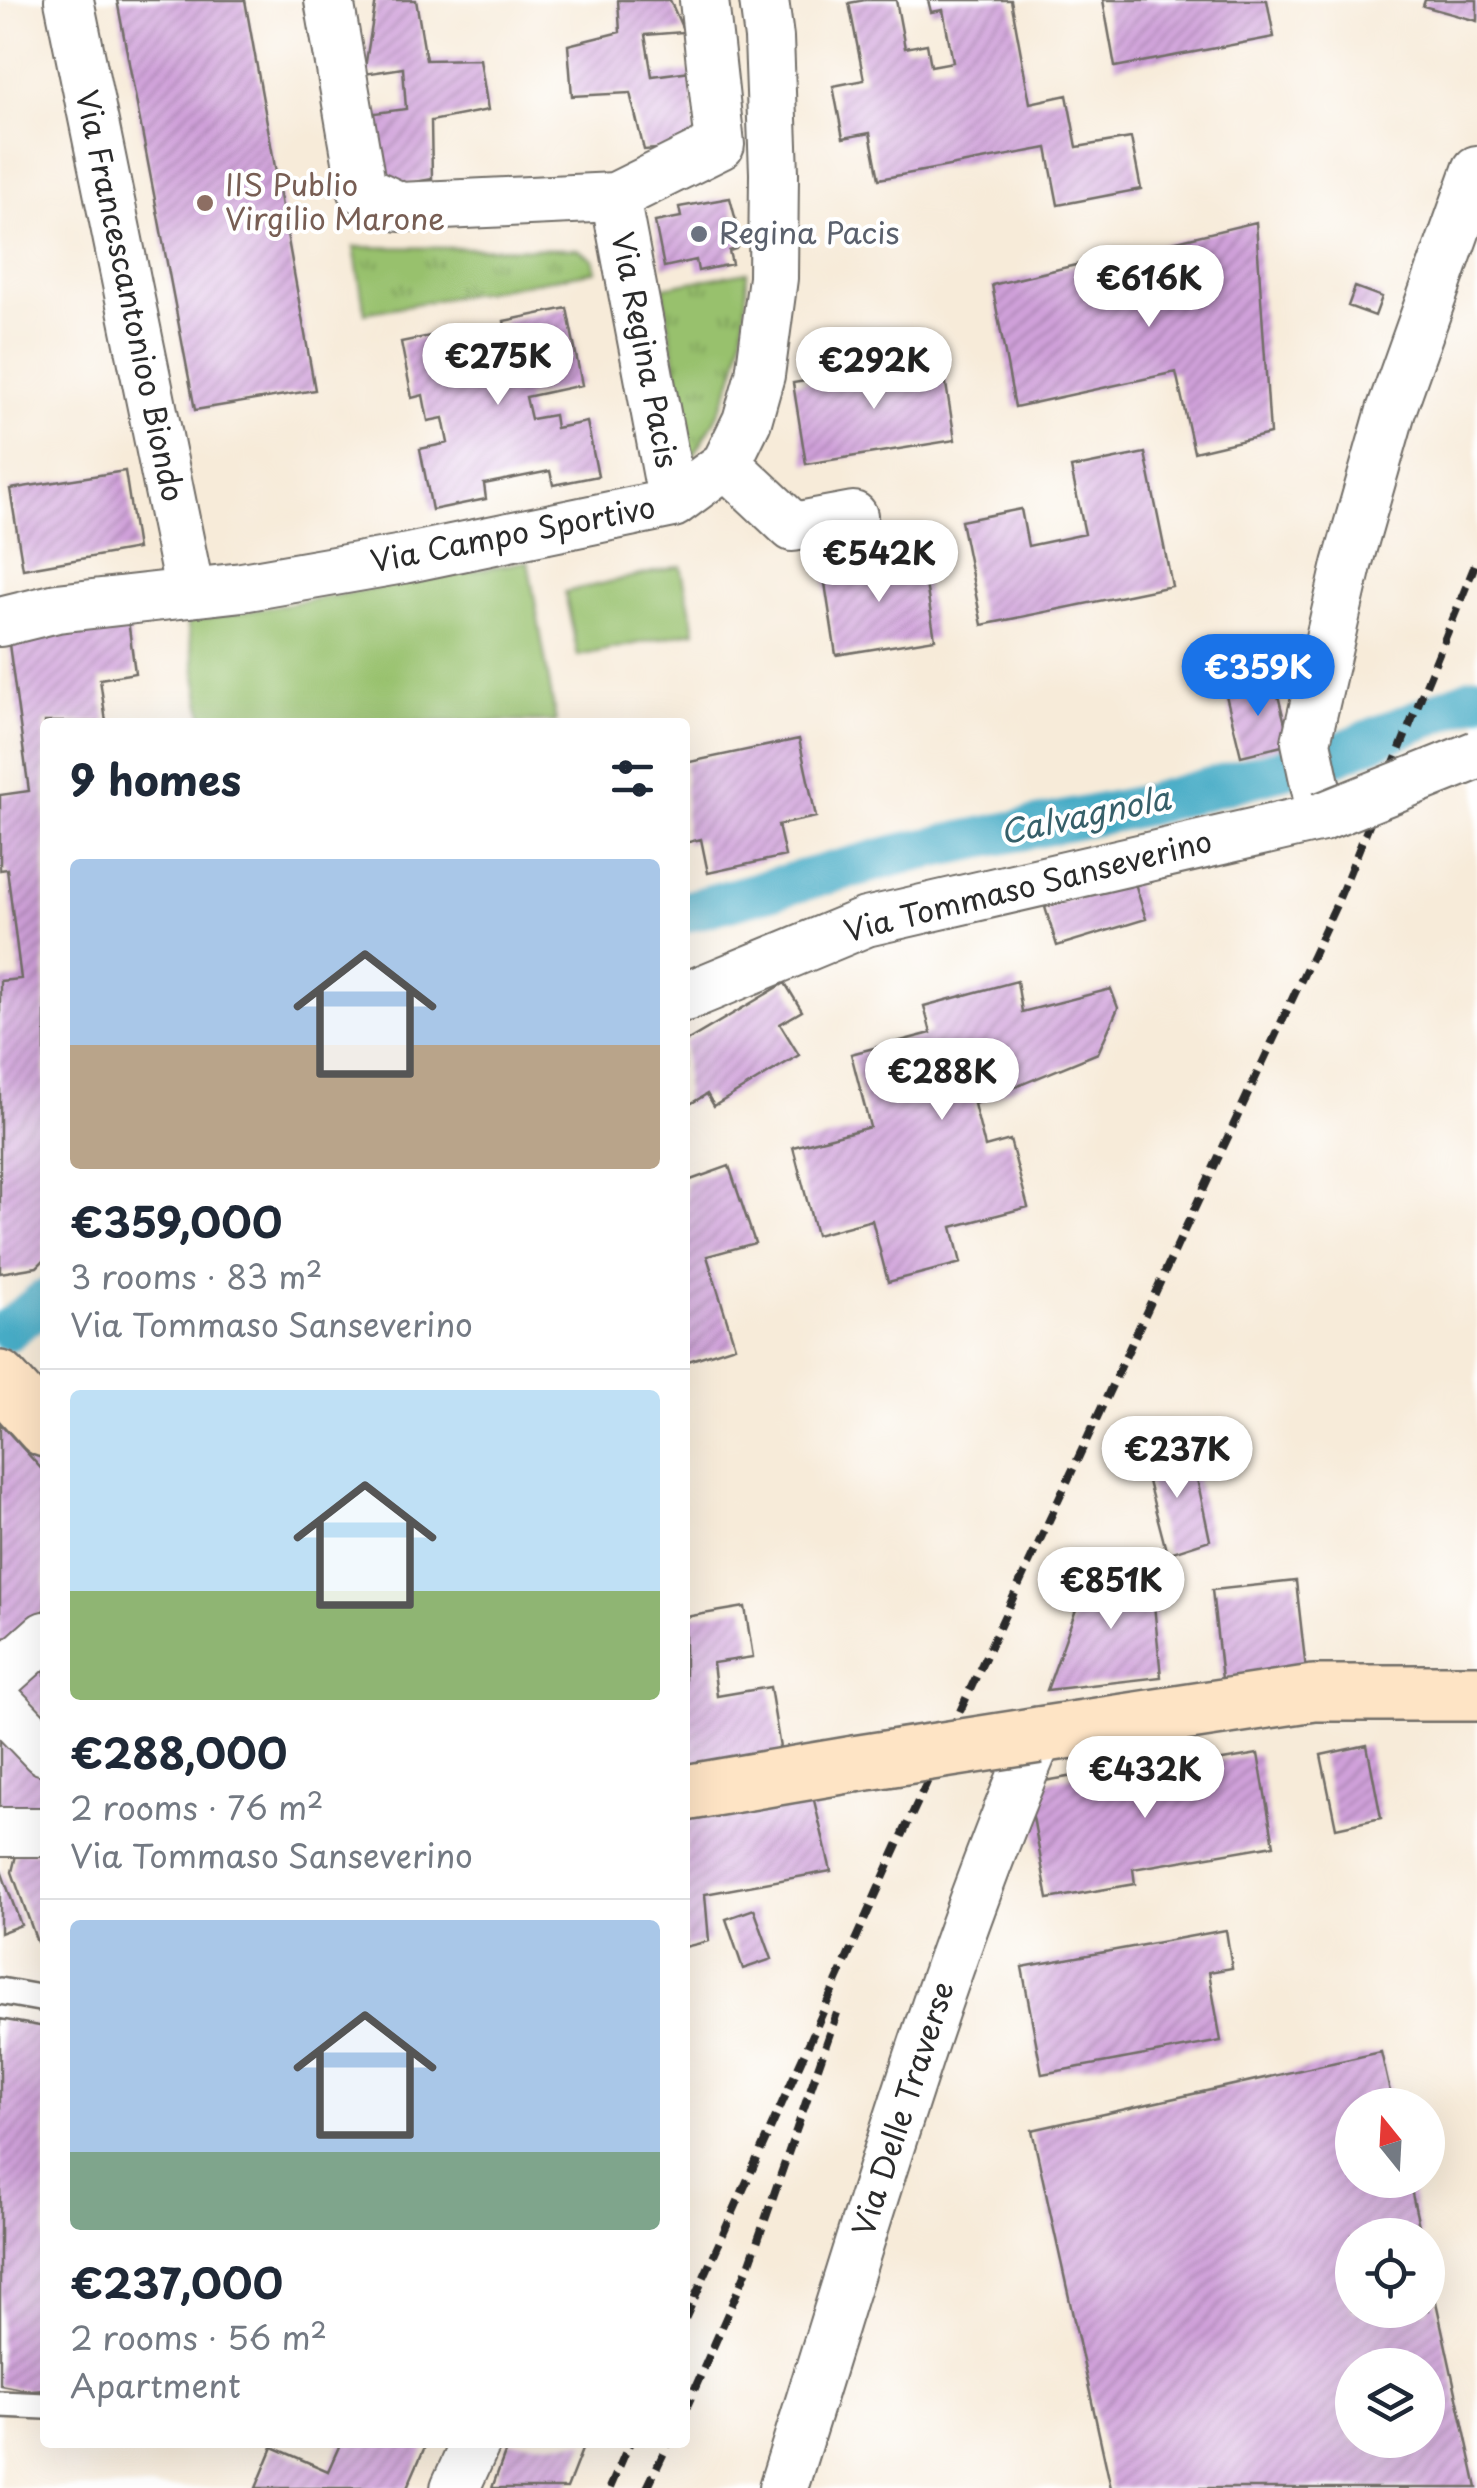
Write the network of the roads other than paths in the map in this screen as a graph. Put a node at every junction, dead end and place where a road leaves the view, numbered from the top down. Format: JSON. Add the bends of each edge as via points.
{"nodes":[{"id":1,"x":69,"y":0,"type":"edge"},
{"id":2,"x":329,"y":0,"type":"edge"},
{"id":3,"x":704,"y":0,"type":"edge"},
{"id":4,"x":764,"y":0,"type":"edge"},
{"id":5,"x":1477,"y":170,"type":"edge"},
{"id":6,"x":614,"y":197,"type":"junction"},
{"id":7,"x":726,"y":464,"type":"junction"},
{"id":8,"x":673,"y":503,"type":"junction"},
{"id":9,"x":853,"y":516,"type":"dead end"},
{"id":10,"x":190,"y":593,"type":"junction"},
{"id":11,"x":0,"y":622,"type":"edge"},
{"id":12,"x":1477,"y":755,"type":"edge"},
{"id":13,"x":1314,"y":780,"type":"junction"},
{"id":14,"x":690,"y":995,"type":"edge"},
{"id":15,"x":40,"y":1640,"type":"edge"},
{"id":16,"x":0,"y":1676,"type":"edge"},
{"id":17,"x":1477,"y":1694,"type":"edge"},
{"id":18,"x":0,"y":1704,"type":"edge"},
{"id":19,"x":1039,"y":1735,"type":"junction"},
{"id":20,"x":40,"y":1747,"type":"edge"},
{"id":21,"x":690,"y":1791,"type":"edge"},
{"id":22,"x":0,"y":1832,"type":"edge"},
{"id":23,"x":40,"y":1832,"type":"edge"},
{"id":24,"x":0,"y":1991,"type":"edge"},
{"id":25,"x":40,"y":1997,"type":"edge"},
{"id":26,"x":0,"y":2404,"type":"edge"},
{"id":27,"x":40,"y":2406,"type":"edge"},
{"id":28,"x":473,"y":2448,"type":"edge"},
{"id":29,"x":454,"y":2488,"type":"edge"},
{"id":30,"x":783,"y":2488,"type":"edge"}],
"edges":[{"from":1,"to":10,"type":"street","name":"Via Francescantonioo Biondo"},
{"from":2,"to":6,"type":"street","via":[[362,189],[400,208]]},
{"from":3,"to":6,"type":"street","via":[[720,145]]},
{"from":4,"to":7,"type":"street","name":"Via Campo Sportivo","via":[[774,278],[760,375]]},
{"from":5,"to":13,"type":"street","via":[[1392,411],[1347,565]]},
{"from":6,"to":8,"type":"street","name":"Via Regina Pacis"},
{"from":7,"to":8,"type":"street","name":"Via Campo Sportivo"},
{"from":7,"to":9,"type":"street","via":[[793,527]]},
{"from":8,"to":10,"type":"street","name":"Via Campo Sportivo","via":[[402,559]]},
{"from":10,"to":11,"type":"street","name":"Via Campo Sportivo","via":[[57,608]]},
{"from":12,"to":13,"type":"street","name":"Via Tommaso Sanseverino","bridge":true},
{"from":13,"to":14,"type":"street","name":"Via Tommaso Sanseverino","via":[[866,922]]},
{"from":15,"to":16,"type":"street"},
{"from":17,"to":19,"type":"main road","via":[[1314,1693]]},
{"from":18,"to":20,"type":"street"},
{"from":19,"to":21,"type":"main road","bridge":true},
{"from":19,"to":30,"type":"street","name":"Via Delle Traverse","via":[[988,1854],[919,2056]]},
{"from":22,"to":23,"type":"street"},
{"from":24,"to":25,"type":"lane"},
{"from":26,"to":27,"type":"lane"},
{"from":28,"to":29,"type":"street"}]}
